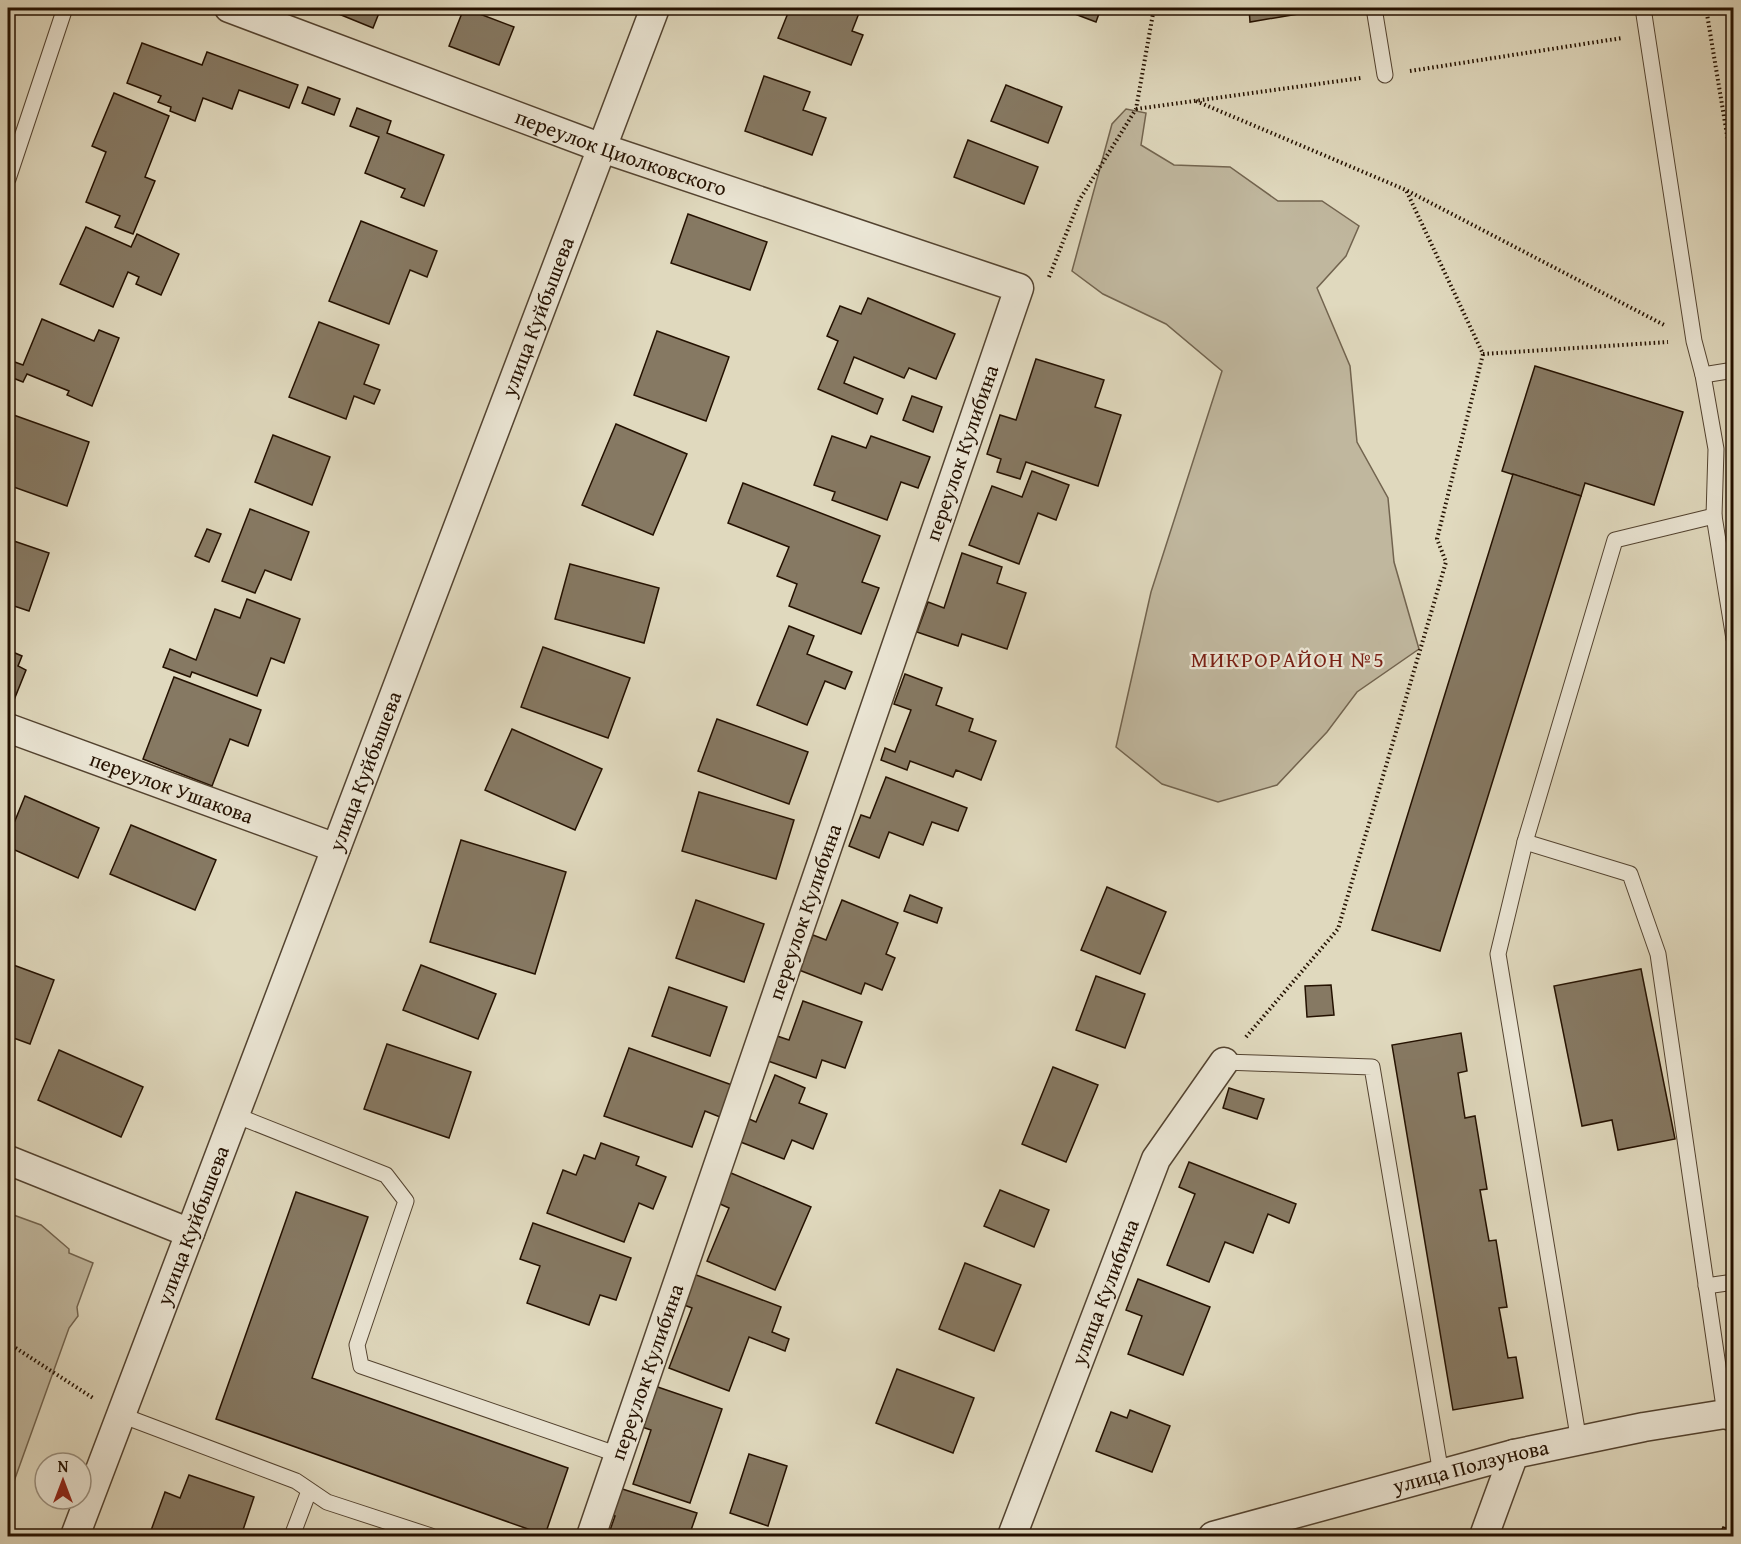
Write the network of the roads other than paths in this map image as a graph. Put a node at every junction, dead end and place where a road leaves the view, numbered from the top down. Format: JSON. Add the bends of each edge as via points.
{"nodes":[{"id":1,"x":65,"y":8,"type":"edge"},
{"id":2,"x":229,"y":8,"type":"edge"},
{"id":3,"x":655,"y":8,"type":"edge"},
{"id":4,"x":1374,"y":8,"type":"edge"},
{"id":5,"x":1643,"y":8,"type":"edge"},
{"id":6,"x":1385,"y":75,"type":"dead end"},
{"id":7,"x":602,"y":148,"type":"junction"},
{"id":8,"x":8,"y":179,"type":"edge"},
{"id":9,"x":1019,"y":288,"type":"joint"},
{"id":10,"x":1734,"y":370,"type":"edge"},
{"id":11,"x":1703,"y":375,"type":"junction"},
{"id":12,"x":1714,"y":516,"type":"junction"},
{"id":13,"x":1734,"y":639,"type":"edge"},
{"id":14,"x":8,"y":728,"type":"edge"},
{"id":15,"x":1525,"y":842,"type":"junction"},
{"id":16,"x":336,"y":848,"type":"junction"},
{"id":17,"x":1224,"y":1062,"type":"joint"},
{"id":18,"x":235,"y":1115,"type":"junction"},
{"id":19,"x":8,"y":1160,"type":"edge"},
{"id":20,"x":190,"y":1233,"type":"junction"},
{"id":21,"x":1734,"y":1282,"type":"edge"},
{"id":22,"x":1706,"y":1286,"type":"junction"},
{"id":23,"x":121,"y":1415,"type":"junction"},
{"id":24,"x":1729,"y":1416,"type":"edge"},
{"id":25,"x":1579,"y":1442,"type":"junction"},
{"id":26,"x":1514,"y":1454,"type":"junction"},
{"id":27,"x":619,"y":1455,"type":"junction"},
{"id":28,"x":1441,"y":1474,"type":"junction"},
{"id":29,"x":309,"y":1491,"type":"junction"},
{"id":30,"x":1219,"y":1535,"type":"edge"},
{"id":31,"x":75,"y":1536,"type":"edge"},
{"id":32,"x":292,"y":1536,"type":"edge"},
{"id":33,"x":431,"y":1536,"type":"edge"},
{"id":34,"x":591,"y":1536,"type":"edge"},
{"id":35,"x":1012,"y":1536,"type":"edge"},
{"id":36,"x":1484,"y":1536,"type":"edge"}],
"edges":[{"from":1,"to":8,"type":"lane"},
{"from":2,"to":7,"type":"street","name":"переулок Циолковского"},
{"from":3,"to":7,"type":"street","name":"улица Куйбышева"},
{"from":4,"to":6,"type":"lane"},
{"from":5,"to":11,"type":"lane","via":[[1694,340]]},
{"from":7,"to":9,"type":"street","name":"переулок Циолковского"},
{"from":7,"to":16,"type":"street","name":"улица Куйбышева"},
{"from":9,"to":27,"type":"street","name":"переулок Кулибина"},
{"from":10,"to":11,"type":"lane"},
{"from":11,"to":12,"type":"lane","via":[[1716,449]]},
{"from":12,"to":13,"type":"lane"},
{"from":12,"to":15,"type":"lane","via":[[1615,540]]},
{"from":14,"to":16,"type":"street","name":"переулок Ушакова"},
{"from":15,"to":22,"type":"lane","via":[[1630,874],[1658,954]]},
{"from":15,"to":25,"type":"lane","via":[[1498,954]]},
{"from":16,"to":18,"type":"street","name":"улица Куйбышева"},
{"from":17,"to":28,"type":"lane","via":[[1372,1067]]},
{"from":17,"to":35,"type":"street","name":"улица Кулибина","via":[[1156,1160]]},
{"from":18,"to":20,"type":"street","name":"улица Куйбышева"},
{"from":18,"to":27,"type":"lane","via":[[386,1174],[406,1201],[357,1345],[361,1366]]},
{"from":19,"to":20,"type":"street"},
{"from":20,"to":23,"type":"street","name":"улица Куйбышева"},
{"from":21,"to":22,"type":"lane"},
{"from":22,"to":24,"type":"lane"},
{"from":23,"to":29,"type":"lane","via":[[296,1482]]},
{"from":23,"to":31,"type":"street","name":"улица Куйбышева"},
{"from":24,"to":25,"type":"street","name":"улица Ползунова","via":[[1644,1427]]},
{"from":25,"to":26,"type":"street","name":"улица Ползунова"},
{"from":26,"to":28,"type":"street","name":"улица Ползунова"},
{"from":26,"to":36,"type":"street"},
{"from":27,"to":34,"type":"street","name":"переулок Кулибина"},
{"from":28,"to":30,"type":"street","name":"улица Ползунова"},
{"from":29,"to":32,"type":"lane"},
{"from":29,"to":33,"type":"lane","via":[[327,1502]]}]}
